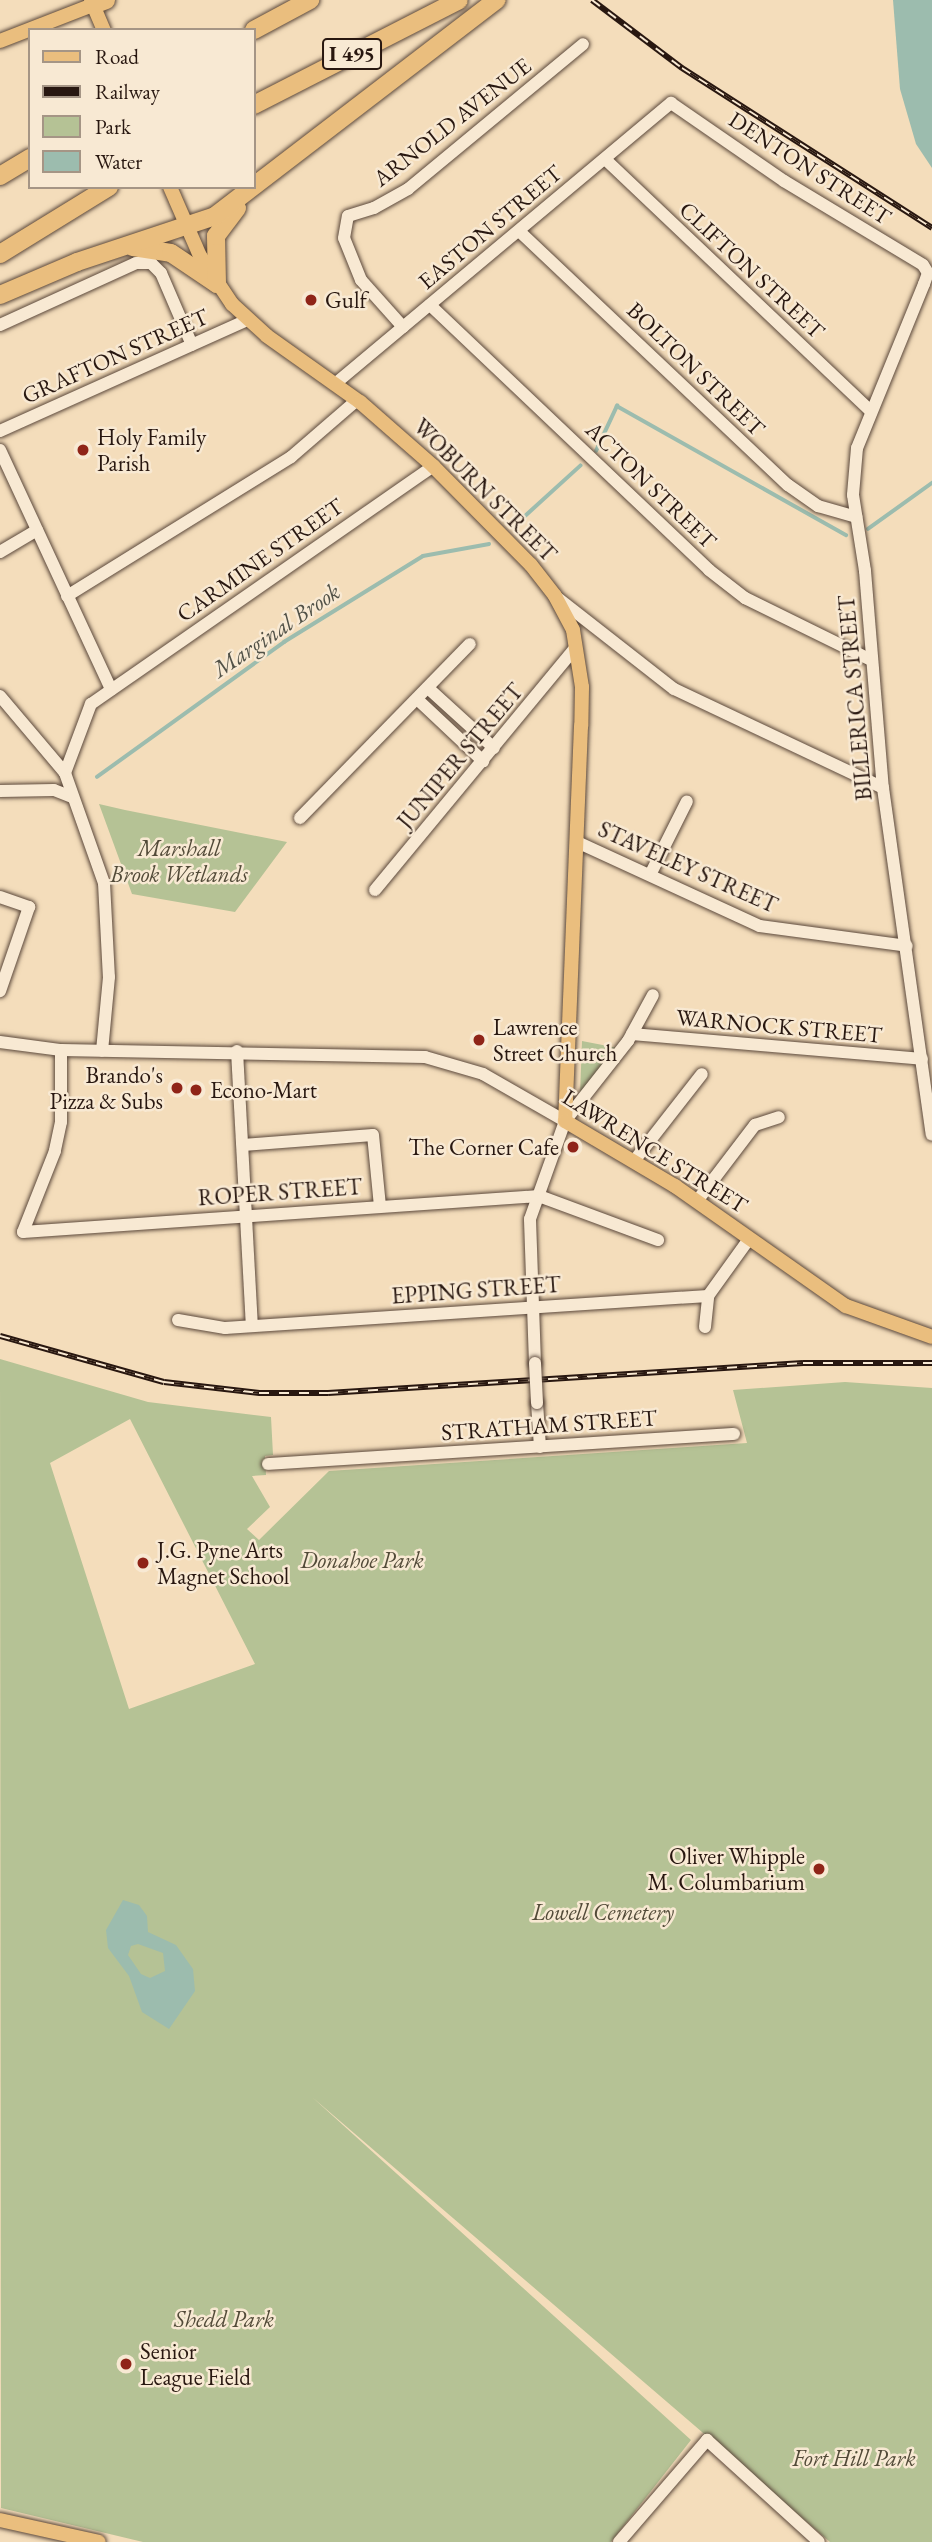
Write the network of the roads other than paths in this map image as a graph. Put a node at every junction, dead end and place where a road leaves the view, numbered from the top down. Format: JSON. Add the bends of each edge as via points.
{"nodes":[{"id":1,"x":310,"y":0,"type":"edge"},
{"id":2,"x":459,"y":0,"type":"edge"},
{"id":3,"x":498,"y":0,"type":"edge"},
{"id":4,"x":97,"y":2,"type":"edge"},
{"id":5,"x":32,"y":28,"type":"edge"},
{"id":6,"x":104,"y":28,"type":"edge"},
{"id":7,"x":256,"y":29,"type":"edge"},
{"id":8,"x":28,"y":30,"type":"edge"},
{"id":9,"x":0,"y":41,"type":"edge"},
{"id":10,"x":583,"y":44,"type":"dead end"},
{"id":11,"x":671,"y":103,"type":"joint"},
{"id":12,"x":256,"y":104,"type":"edge"},
{"id":13,"x":28,"y":159,"type":"edge"},
{"id":14,"x":605,"y":159,"type":"junction"},
{"id":15,"x":0,"y":176,"type":"edge"},
{"id":16,"x":106,"y":189,"type":"edge"},
{"id":17,"x":171,"y":189,"type":"edge"},
{"id":18,"x":255,"y":189,"type":"edge"},
{"id":19,"x":256,"y":189,"type":"edge"},
{"id":20,"x":249,"y":194,"type":"junction"},
{"id":21,"x":186,"y":224,"type":"junction"},
{"id":22,"x":519,"y":231,"type":"junction"},
{"id":23,"x":113,"y":250,"type":"junction"},
{"id":24,"x":0,"y":254,"type":"edge"},
{"id":25,"x":925,"y":269,"type":"joint"},
{"id":26,"x":217,"y":285,"type":"junction"},
{"id":27,"x":0,"y":295,"type":"edge"},
{"id":28,"x":430,"y":305,"type":"junction"},
{"id":29,"x":247,"y":320,"type":"junction"},
{"id":30,"x":0,"y":325,"type":"edge"},
{"id":31,"x":403,"y":327,"type":"junction"},
{"id":32,"x":192,"y":345,"type":"junction"},
{"id":33,"x":336,"y":383,"type":"junction"},
{"id":34,"x":357,"y":400,"type":"junction"},
{"id":35,"x":871,"y":411,"type":"junction"},
{"id":36,"x":0,"y":430,"type":"edge"},
{"id":37,"x":0,"y":450,"type":"edge"},
{"id":38,"x":433,"y":466,"type":"junction"},
{"id":39,"x":856,"y":517,"type":"junction"},
{"id":40,"x":37,"y":530,"type":"junction"},
{"id":41,"x":0,"y":552,"type":"edge"},
{"id":42,"x":67,"y":596,"type":"junction"},
{"id":43,"x":555,"y":596,"type":"junction"},
{"id":44,"x":470,"y":644,"type":"dead end"},
{"id":45,"x":575,"y":648,"type":"junction"},
{"id":46,"x":869,"y":659,"type":"junction"},
{"id":47,"x":428,"y":688,"type":"junction"},
{"id":48,"x":111,"y":689,"type":"junction"},
{"id":49,"x":0,"y":695,"type":"edge"},
{"id":50,"x":417,"y":699,"type":"junction"},
{"id":51,"x":494,"y":748,"type":"junction"},
{"id":52,"x":483,"y":761,"type":"junction"},
{"id":53,"x":65,"y":773,"type":"junction"},
{"id":54,"x":883,"y":788,"type":"junction"},
{"id":55,"x":0,"y":791,"type":"edge"},
{"id":56,"x":72,"y":797,"type":"junction"},
{"id":57,"x":687,"y":801,"type":"dead end"},
{"id":58,"x":300,"y":818,"type":"dead end"},
{"id":59,"x":577,"y":842,"type":"junction"},
{"id":60,"x":651,"y":873,"type":"junction"},
{"id":61,"x":375,"y":890,"type":"dead end"},
{"id":62,"x":0,"y":897,"type":"edge"},
{"id":63,"x":907,"y":946,"type":"junction"},
{"id":64,"x":0,"y":991,"type":"edge"},
{"id":65,"x":653,"y":995,"type":"dead end"},
{"id":66,"x":632,"y":1034,"type":"junction"},
{"id":67,"x":0,"y":1042,"type":"edge"},
{"id":68,"x":61,"y":1050,"type":"junction"},
{"id":69,"x":102,"y":1051,"type":"junction"},
{"id":70,"x":237,"y":1051,"type":"junction"},
{"id":71,"x":922,"y":1059,"type":"junction"},
{"id":72,"x":702,"y":1074,"type":"dead end"},
{"id":73,"x":779,"y":1117,"type":"dead end"},
{"id":74,"x":565,"y":1121,"type":"junction"},
{"id":75,"x":932,"y":1135,"type":"edge"},
{"id":76,"x":243,"y":1145,"type":"junction"},
{"id":77,"x":634,"y":1161,"type":"junction"},
{"id":78,"x":539,"y":1196,"type":"junction"},
{"id":79,"x":697,"y":1201,"type":"junction"},
{"id":80,"x":380,"y":1206,"type":"junction"},
{"id":81,"x":247,"y":1214,"type":"junction"},
{"id":82,"x":750,"y":1239,"type":"junction"},
{"id":83,"x":658,"y":1240,"type":"dead end"},
{"id":84,"x":708,"y":1296,"type":"junction"},
{"id":85,"x":532,"y":1308,"type":"junction"},
{"id":86,"x":178,"y":1320,"type":"dead end"},
{"id":87,"x":252,"y":1326,"type":"junction"},
{"id":88,"x":705,"y":1327,"type":"dead end"},
{"id":89,"x":932,"y":1338,"type":"edge"},
{"id":90,"x":734,"y":1434,"type":"dead end"},
{"id":91,"x":540,"y":1447,"type":"junction"},
{"id":92,"x":268,"y":1464,"type":"dead end"},
{"id":93,"x":0,"y":2521,"type":"edge"},
{"id":94,"x":99,"y":2542,"type":"edge"},
{"id":95,"x":619,"y":2542,"type":"edge"},
{"id":96,"x":819,"y":2542,"type":"edge"}],
"edges":[{"from":1,"to":7,"type":"highway"},
{"from":2,"to":12,"type":"highway","number":"I 495"},
{"from":3,"to":19,"type":"highway"},
{"from":4,"to":5,"type":"main road"},
{"from":4,"to":6,"type":"main road"},
{"from":8,"to":9,"type":"main road"},
{"from":10,"to":31,"type":"street","name":"ARNOLD AVENUE","via":[[408,189],[348,216],[344,238],[361,280]]},
{"from":11,"to":14,"type":"street","name":"EASTON STREET"},
{"from":11,"to":25,"type":"street","name":"DENTON STREET"},
{"from":13,"to":15,"type":"highway"},
{"from":14,"to":22,"type":"street","name":"EASTON STREET"},
{"from":14,"to":35,"type":"street","name":"CLIFTON STREET"},
{"from":16,"to":24,"type":"highway"},
{"from":17,"to":21,"type":"main road","name":"WOBURN STREET"},
{"from":18,"to":20,"type":"highway"},
{"from":20,"to":21,"type":"highway","via":[[215,216]]},
{"from":20,"to":26,"type":"highway","via":[[216,236]]},
{"from":21,"to":23,"type":"highway"},
{"from":21,"to":26,"type":"main road","name":"WOBURN STREET"},
{"from":22,"to":28,"type":"street","name":"EASTON STREET"},
{"from":22,"to":39,"type":"street","name":"BOLTON STREET","via":[[788,485],[818,506]]},
{"from":23,"to":26,"type":"highway","via":[[137,247],[171,253]]},
{"from":23,"to":27,"type":"highway"},
{"from":25,"to":35,"type":"street","name":"BILLERICA STREET","via":[[924,284]]},
{"from":26,"to":29,"type":"main road","name":"WOBURN STREET"},
{"from":28,"to":31,"type":"street","name":"EASTON STREET"},
{"from":28,"to":46,"type":"street","name":"ACTON STREET","via":[[709,570],[745,598]]},
{"from":29,"to":32,"type":"street","name":"GRAFTON STREET"},
{"from":29,"to":33,"type":"main road","name":"WOBURN STREET"},
{"from":30,"to":32,"type":"street","via":[[136,263],[151,263],[161,273]]},
{"from":31,"to":33,"type":"street","name":"EASTON STREET"},
{"from":32,"to":36,"type":"street","name":"GRAFTON STREET"},
{"from":33,"to":34,"type":"main road","name":"WOBURN STREET"},
{"from":34,"to":38,"type":"main road","name":"WOBURN STREET"},
{"from":34,"to":42,"type":"street","via":[[291,457]]},
{"from":35,"to":39,"type":"street","name":"BILLERICA STREET","via":[[854,468]]},
{"from":37,"to":40,"type":"street"},
{"from":38,"to":43,"type":"main road","name":"WOBURN STREET","via":[[531,565]]},
{"from":38,"to":48,"type":"street","name":"CARMINE STREET"},
{"from":39,"to":46,"type":"street","name":"BILLERICA STREET","via":[[865,571]]},
{"from":40,"to":41,"type":"street"},
{"from":40,"to":42,"type":"street"},
{"from":42,"to":48,"type":"street"},
{"from":43,"to":45,"type":"main road","name":"WOBURN STREET","via":[[573,630]]},
{"from":43,"to":54,"type":"street","via":[[674,689]]},
{"from":44,"to":47,"type":"street"},
{"from":45,"to":51,"type":"street","name":"JUNIPER STREET"},
{"from":45,"to":59,"type":"main road","name":"WOBURN STREET","via":[[582,687]]},
{"from":46,"to":54,"type":"street","name":"BILLERICA STREET"},
{"from":47,"to":50,"type":"street"},
{"from":47,"to":51,"type":"street"},
{"from":48,"to":53,"type":"street","name":"CARMINE STREET","via":[[91,704]]},
{"from":49,"to":53,"type":"street"},
{"from":50,"to":52,"type":"street"},
{"from":50,"to":58,"type":"street"},
{"from":51,"to":52,"type":"street","name":"JUNIPER STREET"},
{"from":52,"to":61,"type":"street","name":"JUNIPER STREET"},
{"from":53,"to":56,"type":"street"},
{"from":54,"to":63,"type":"street","name":"BILLERICA STREET"},
{"from":55,"to":56,"type":"street","via":[[54,790]]},
{"from":56,"to":69,"type":"street","via":[[104,883],[109,977]]},
{"from":57,"to":60,"type":"street"},
{"from":59,"to":60,"type":"street","name":"STAVELEY STREET"},
{"from":59,"to":74,"type":"main road","name":"WOBURN STREET"},
{"from":60,"to":63,"type":"street","name":"STAVELEY STREET","via":[[760,926]]},
{"from":62,"to":64,"type":"street","via":[[29,907]]},
{"from":63,"to":71,"type":"street","name":"BILLERICA STREET"},
{"from":65,"to":66,"type":"street"},
{"from":66,"to":71,"type":"street","name":"WARNOCK STREET"},
{"from":66,"to":74,"type":"street"},
{"from":67,"to":68,"type":"street","name":"LAWRENCE STREET"},
{"from":68,"to":69,"type":"street","name":"LAWRENCE STREET"},
{"from":68,"to":81,"type":"street","name":"ROPER STREET","via":[[61,1122],[55,1151],[23,1232]]},
{"from":69,"to":70,"type":"street","name":"LAWRENCE STREET"},
{"from":70,"to":74,"type":"street","name":"LAWRENCE STREET","via":[[435,1059],[483,1074]]},
{"from":70,"to":76,"type":"street"},
{"from":71,"to":75,"type":"street","name":"BILLERICA STREET"},
{"from":72,"to":77,"type":"street"},
{"from":73,"to":79,"type":"street","via":[[755,1125]]},
{"from":74,"to":77,"type":"main road","name":"LAWRENCE STREET"},
{"from":74,"to":78,"type":"street"},
{"from":76,"to":80,"type":"street","via":[[373,1135]]},
{"from":76,"to":81,"type":"street"},
{"from":77,"to":79,"type":"main road","name":"LAWRENCE STREET"},
{"from":78,"to":80,"type":"street","name":"ROPER STREET"},
{"from":78,"to":83,"type":"street"},
{"from":78,"to":85,"type":"street","via":[[528,1230]]},
{"from":79,"to":82,"type":"main road","name":"LAWRENCE STREET"},
{"from":80,"to":81,"type":"street","name":"ROPER STREET"},
{"from":81,"to":87,"type":"street"},
{"from":82,"to":84,"type":"street"},
{"from":82,"to":89,"type":"main road","name":"LAWRENCE STREET","via":[[846,1306]]},
{"from":84,"to":85,"type":"street","name":"EPPING STREET"},
{"from":84,"to":88,"type":"street"},
{"from":85,"to":87,"type":"street","name":"EPPING STREET"},
{"from":85,"to":91,"type":"street","bridge":true},
{"from":86,"to":87,"type":"street","name":"EPPING STREET","via":[[210,1328]]},
{"from":90,"to":91,"type":"street","name":"STRATHAM STREET"},
{"from":91,"to":92,"type":"street","name":"STRATHAM STREET"},
{"from":93,"to":94,"type":"main road"},
{"from":95,"to":96,"type":"street","via":[[707,2440]]}]}
